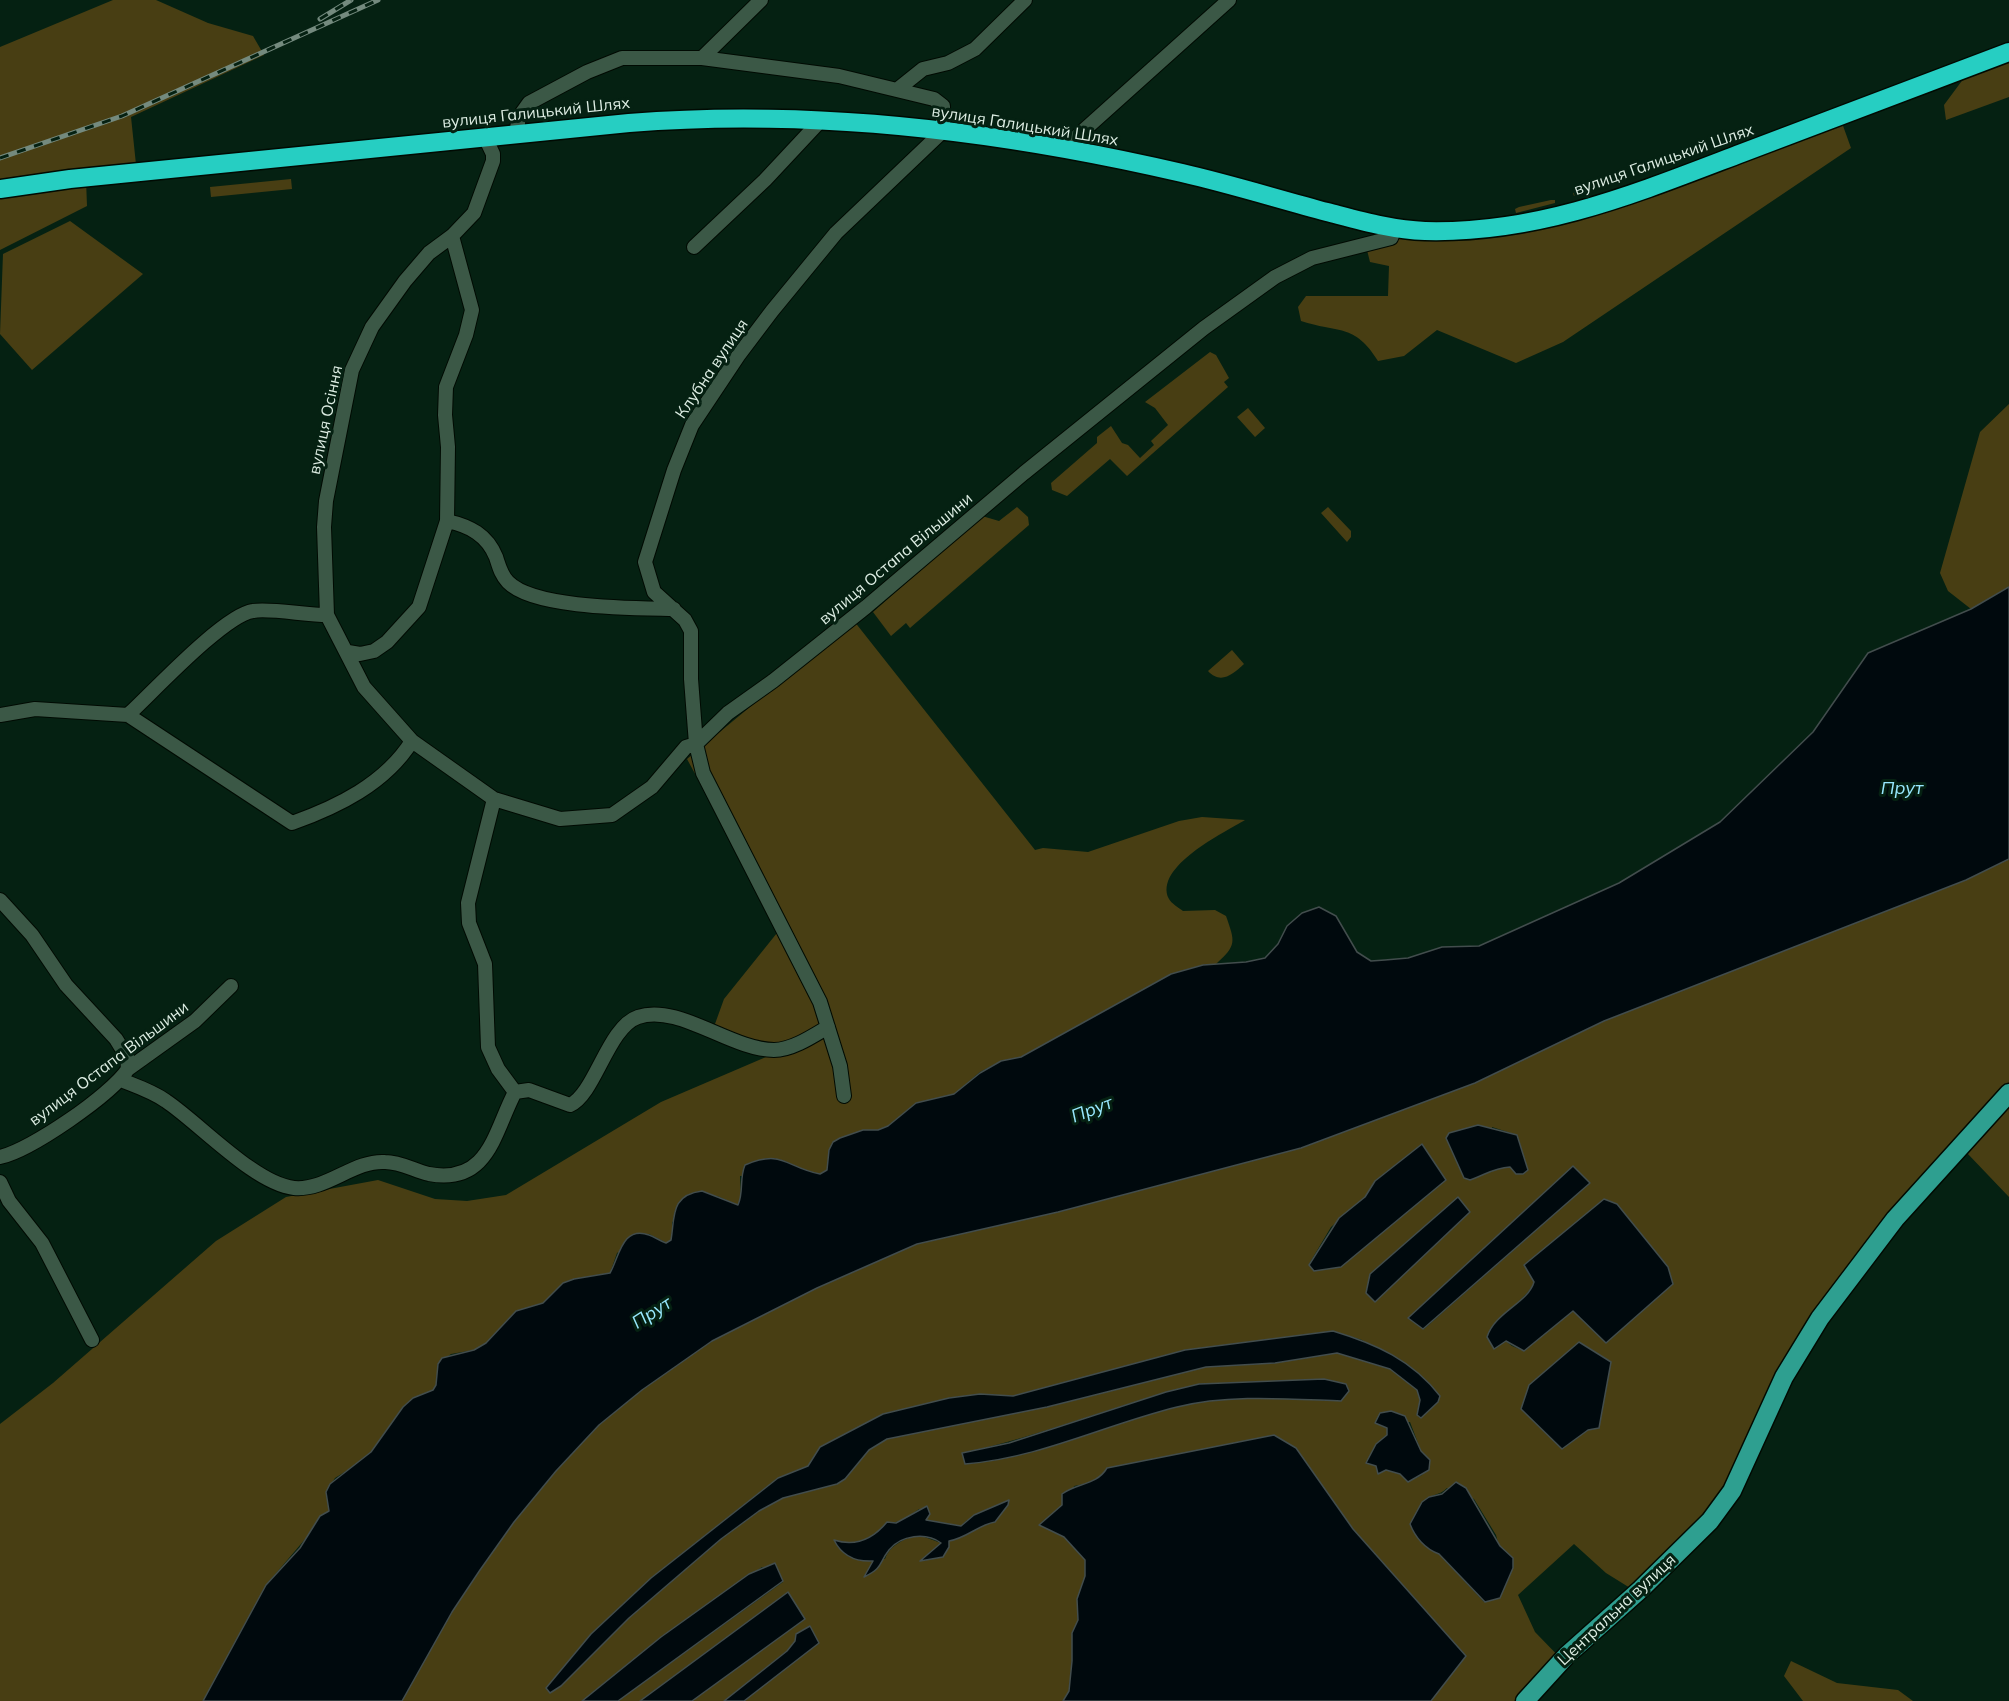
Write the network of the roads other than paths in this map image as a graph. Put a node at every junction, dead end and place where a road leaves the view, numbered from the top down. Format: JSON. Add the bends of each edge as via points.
{"nodes":[{"id":1,"x":761,"y":0,"type":"edge"},
{"id":2,"x":1025,"y":0,"type":"edge"},
{"id":3,"x":1229,"y":0,"type":"edge"},
{"id":4,"x":2009,"y":52,"type":"edge"},
{"id":5,"x":702,"y":58,"type":"junction"},
{"id":6,"x":898,"y":89,"type":"junction"},
{"id":7,"x":822,"y":119,"type":"junction"},
{"id":8,"x":944,"y":131,"type":"junction"},
{"id":9,"x":516,"y":134,"type":"junction"},
{"id":10,"x":485,"y":137,"type":"junction"},
{"id":11,"x":1064,"y":149,"type":"junction"},
{"id":12,"x":0,"y":189,"type":"edge"},
{"id":13,"x":1395,"y":227,"type":"junction"},
{"id":14,"x":452,"y":236,"type":"junction"},
{"id":15,"x":694,"y":247,"type":"dead end"},
{"id":16,"x":447,"y":521,"type":"junction"},
{"id":17,"x":674,"y":609,"type":"junction"},
{"id":18,"x":327,"y":615,"type":"junction"},
{"id":19,"x":348,"y":651,"type":"junction"},
{"id":20,"x":0,"y":715,"type":"edge"},
{"id":21,"x":128,"y":715,"type":"junction"},
{"id":22,"x":412,"y":741,"type":"junction"},
{"id":23,"x":696,"y":744,"type":"junction"},
{"id":24,"x":494,"y":799,"type":"junction"},
{"id":25,"x":0,"y":900,"type":"edge"},
{"id":26,"x":231,"y":986,"type":"dead end"},
{"id":27,"x":828,"y":1027,"type":"junction"},
{"id":28,"x":124,"y":1075,"type":"junction"},
{"id":29,"x":515,"y":1092,"type":"junction"},
{"id":30,"x":2009,"y":1093,"type":"edge"},
{"id":31,"x":844,"y":1096,"type":"dead end"},
{"id":32,"x":0,"y":1157,"type":"edge"},
{"id":33,"x":0,"y":1182,"type":"edge"},
{"id":34,"x":92,"y":1340,"type":"dead end"},
{"id":35,"x":1525,"y":1701,"type":"edge"}],
"edges":[{"from":1,"to":5,"type":"street"},
{"from":2,"to":6,"type":"street","via":[[975,49],[948,63],[923,69]]},
{"from":3,"to":11,"type":"street"},
{"from":4,"to":13,"type":"highway","name":"вулиця Галицький Шлях","via":[[1606,204],[1518,226],[1422,231]]},
{"from":5,"to":6,"type":"street","via":[[839,76]]},
{"from":5,"to":9,"type":"street","via":[[622,58],[587,72],[529,103],[519,117]]},
{"from":6,"to":8,"type":"street","via":[[934,99],[943,106]]},
{"from":7,"to":8,"type":"highway","name":"вулиця Галицький Шлях"},
{"from":7,"to":9,"type":"highway","name":"вулиця Галицький Шлях","via":[[684,118]]},
{"from":7,"to":15,"type":"street"},
{"from":8,"to":11,"type":"highway","name":"вулиця Галицький Шлях"},
{"from":8,"to":17,"type":"street","name":"Клубна вулиця","via":[[836,233],[738,356],[692,425],[645,562],[654,592]]},
{"from":9,"to":10,"type":"highway","name":"вулиця Галицький Шлях"},
{"from":10,"to":12,"type":"highway","name":"вулиця Галицький Шлях"},
{"from":10,"to":14,"type":"street","name":"вулиця Осіння","via":[[493,154],[491,171],[474,213]]},
{"from":11,"to":13,"type":"highway","name":"вулиця Галицький Шлях","via":[[1182,173]]},
{"from":13,"to":23,"type":"street","name":"вулиця Остапа Вільшини","via":[[1391,238],[1312,258],[1284,272],[1204,328],[866,607],[728,713]]},
{"from":14,"to":16,"type":"street","via":[[472,310],[446,387]]},
{"from":14,"to":18,"type":"street","name":"вулиця Осіння","via":[[429,253],[405,281],[372,327],[352,370],[326,501]]},
{"from":16,"to":17,"type":"street","via":[[478,532],[490,545],[508,583],[522,590],[582,607]]},
{"from":16,"to":19,"type":"street","via":[[419,607],[374,651]]},
{"from":17,"to":23,"type":"street","name":"Клубна вулиця","via":[[691,631],[690,680]]},
{"from":18,"to":19,"type":"street","name":"вулиця Остапа Вільшини"},
{"from":18,"to":21,"type":"street","via":[[253,611],[213,636]]},
{"from":19,"to":22,"type":"street","name":"вулиця Остапа Вільшини","via":[[364,687]]},
{"from":20,"to":21,"type":"street","via":[[35,710]]},
{"from":21,"to":22,"type":"street","via":[[292,823],[334,808],[365,789]]},
{"from":22,"to":24,"type":"street","name":"вулиця Остапа Вільшини"},
{"from":23,"to":24,"type":"street","name":"вулиця Остапа Вільшини","via":[[686,747],[652,787],[612,815],[560,819]]},
{"from":23,"to":27,"type":"street","name":"Клубна вулиця","via":[[703,773]]},
{"from":24,"to":29,"type":"street","via":[[468,903],[469,923],[485,964],[488,1047]]},
{"from":25,"to":28,"type":"street","via":[[32,935],[66,985],[116,1039],[127,1057]]},
{"from":26,"to":28,"type":"street","name":"вулиця Остапа Вільшини","via":[[195,1022]]},
{"from":27,"to":29,"type":"street","via":[[776,1050],[755,1048],[679,1019],[638,1017],[628,1022],[578,1102],[570,1105],[529,1090]]},
{"from":27,"to":31,"type":"street","name":"Клубна вулиця"},
{"from":28,"to":29,"type":"street","via":[[165,1100],[220,1146],[275,1181],[294,1188],[315,1185],[384,1161],[450,1176],[470,1169],[498,1137]]},
{"from":28,"to":32,"type":"street","name":"вулиця Остапа Вільшини","via":[[34,1142]]},
{"from":30,"to":35,"type":"main road","name":"Центральна вулиця","via":[[1895,1219],[1820,1318],[1784,1377],[1732,1491],[1710,1521],[1567,1655]]},
{"from":33,"to":34,"type":"street","via":[[9,1202],[42,1243]]}]}
